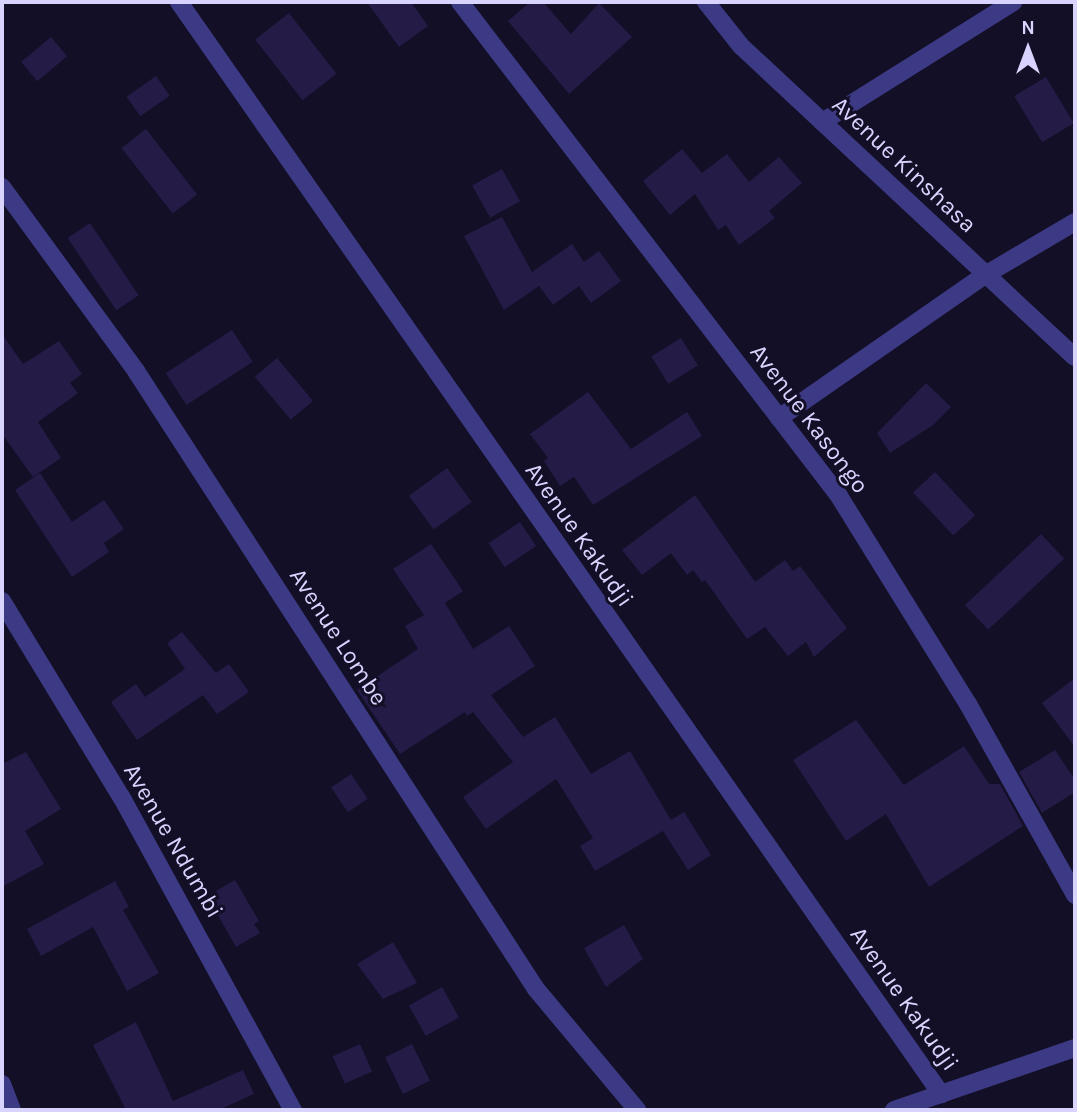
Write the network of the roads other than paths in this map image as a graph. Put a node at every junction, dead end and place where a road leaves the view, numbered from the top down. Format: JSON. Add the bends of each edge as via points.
{"nodes":[{"id":1,"x":179,"y":2,"type":"edge"},
{"id":2,"x":460,"y":2,"type":"edge"},
{"id":3,"x":706,"y":2,"type":"edge"},
{"id":4,"x":1013,"y":2,"type":"edge"},
{"id":5,"x":822,"y":122,"type":"junction"},
{"id":6,"x":2,"y":187,"type":"edge"},
{"id":7,"x":1075,"y":222,"type":"edge"},
{"id":8,"x":985,"y":275,"type":"junction"},
{"id":9,"x":1075,"y":357,"type":"edge"},
{"id":10,"x":779,"y":418,"type":"junction"},
{"id":11,"x":2,"y":601,"type":"edge"},
{"id":12,"x":1075,"y":895,"type":"edge"},
{"id":13,"x":1075,"y":1048,"type":"edge"},
{"id":14,"x":2,"y":1084,"type":"edge"},
{"id":15,"x":941,"y":1094,"type":"junction"},
{"id":16,"x":12,"y":1110,"type":"edge"},
{"id":17,"x":293,"y":1110,"type":"edge"},
{"id":18,"x":637,"y":1110,"type":"edge"},
{"id":19,"x":894,"y":1110,"type":"edge"}],
"edges":[{"from":1,"to":15,"type":"street","name":"Avenue Kakudji"},
{"from":2,"to":10,"type":"street","name":"Avenue Kasongo"},
{"from":3,"to":5,"type":"street","name":"Avenue Kinshasa","via":[[741,46]]},
{"from":4,"to":5,"type":"street"},
{"from":5,"to":8,"type":"street","name":"Avenue Kinshasa"},
{"from":6,"to":18,"type":"street","name":"Avenue Lombe","via":[[136,371],[536,989]]},
{"from":7,"to":8,"type":"street"},
{"from":8,"to":9,"type":"street","name":"Avenue Kinshasa"},
{"from":8,"to":10,"type":"street"},
{"from":10,"to":12,"type":"street","name":"Avenue Kasongo","via":[[839,496],[901,595]]},
{"from":11,"to":17,"type":"street","name":"Avenue Ndumbi","via":[[122,798]]},
{"from":13,"to":15,"type":"street"},
{"from":14,"to":16,"type":"street"},
{"from":15,"to":19,"type":"street"}]}
